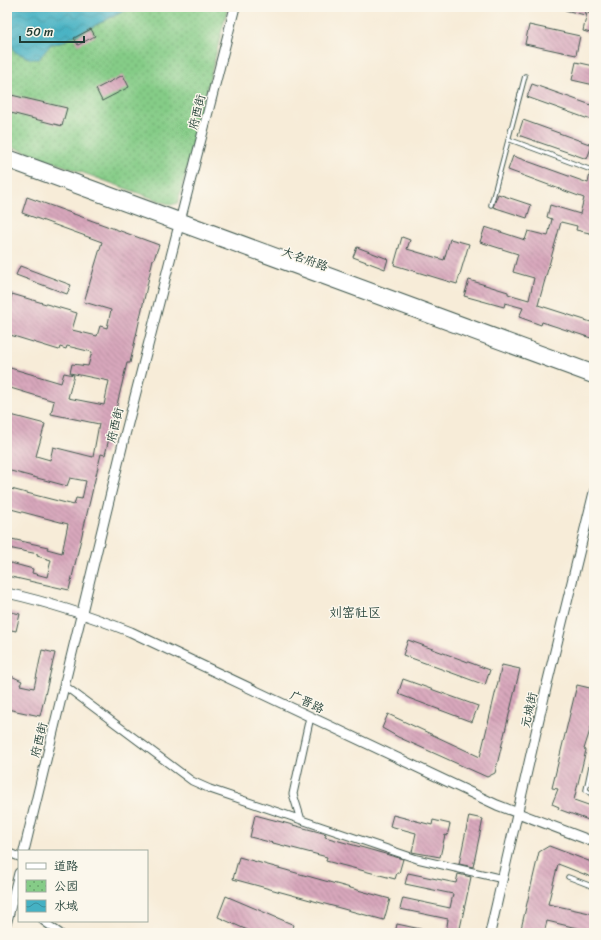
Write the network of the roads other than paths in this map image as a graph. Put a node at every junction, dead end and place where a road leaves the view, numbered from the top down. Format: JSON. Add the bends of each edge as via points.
{"nodes":[{"id":1,"x":235,"y":7,"type":"edge"},
{"id":2,"x":525,"y":76,"type":"dead end"},
{"id":3,"x":508,"y":139,"type":"junction"},
{"id":4,"x":7,"y":154,"type":"edge"},
{"id":5,"x":7,"y":163,"type":"edge"},
{"id":6,"x":594,"y":171,"type":"edge"},
{"id":7,"x":491,"y":204,"type":"dead end"},
{"id":8,"x":181,"y":222,"type":"junction"},
{"id":9,"x":594,"y":370,"type":"edge"},
{"id":10,"x":594,"y":379,"type":"edge"},
{"id":11,"x":594,"y":492,"type":"edge"},
{"id":12,"x":7,"y":593,"type":"edge"},
{"id":13,"x":83,"y":613,"type":"junction"},
{"id":14,"x":65,"y":686,"type":"junction"},
{"id":15,"x":310,"y":717,"type":"junction"},
{"id":16,"x":594,"y":752,"type":"edge"},
{"id":17,"x":594,"y":796,"type":"edge"},
{"id":18,"x":518,"y":813,"type":"junction"},
{"id":19,"x":301,"y":820,"type":"junction"},
{"id":20,"x":594,"y":842,"type":"edge"},
{"id":21,"x":24,"y":850,"type":"edge"},
{"id":22,"x":7,"y":852,"type":"edge"},
{"id":23,"x":18,"y":857,"type":"edge"},
{"id":24,"x":568,"y":877,"type":"dead end"},
{"id":25,"x":503,"y":879,"type":"junction"},
{"id":26,"x":18,"y":882,"type":"edge"},
{"id":27,"x":594,"y":887,"type":"edge"},
{"id":28,"x":16,"y":901,"type":"edge"},
{"id":29,"x":7,"y":921,"type":"edge"},
{"id":30,"x":44,"y":922,"type":"edge"},
{"id":31,"x":60,"y":933,"type":"edge"},
{"id":32,"x":490,"y":933,"type":"edge"}],
"edges":[{"from":1,"to":8,"type":"street","name":"府西街"},
{"from":2,"to":3,"type":"lane"},
{"from":3,"to":6,"type":"lane"},
{"from":3,"to":7,"type":"lane"},
{"from":4,"to":8,"type":"street","name":"大名府路"},
{"from":5,"to":8,"type":"street","name":"大名府路"},
{"from":8,"to":9,"type":"street","name":"大名府路"},
{"from":8,"to":10,"type":"street","name":"大名府路"},
{"from":8,"to":13,"type":"street","name":"府西街","via":[[124,439]]},
{"from":11,"to":18,"type":"street","name":"元城街"},
{"from":12,"to":13,"type":"street","name":"广晋路"},
{"from":13,"to":14,"type":"street","name":"府西街"},
{"from":13,"to":15,"type":"street","name":"广晋路","via":[[131,632]]},
{"from":14,"to":19,"type":"street","via":[[192,781]]},
{"from":14,"to":21,"type":"street","name":"府西街"},
{"from":15,"to":18,"type":"street","name":"广晋路"},
{"from":15,"to":19,"type":"street","via":[[293,794]]},
{"from":16,"to":17,"type":"lane","via":[[586,790]]},
{"from":18,"to":20,"type":"street","name":"广晋路"},
{"from":18,"to":25,"type":"street","name":"元城街"},
{"from":19,"to":25,"type":"street","via":[[417,859]]},
{"from":22,"to":23,"type":"street"},
{"from":24,"to":27,"type":"lane"},
{"from":25,"to":32,"type":"street","name":"元城街"},
{"from":26,"to":28,"type":"street"},
{"from":28,"to":29,"type":"street"},
{"from":30,"to":31,"type":"street"}]}
